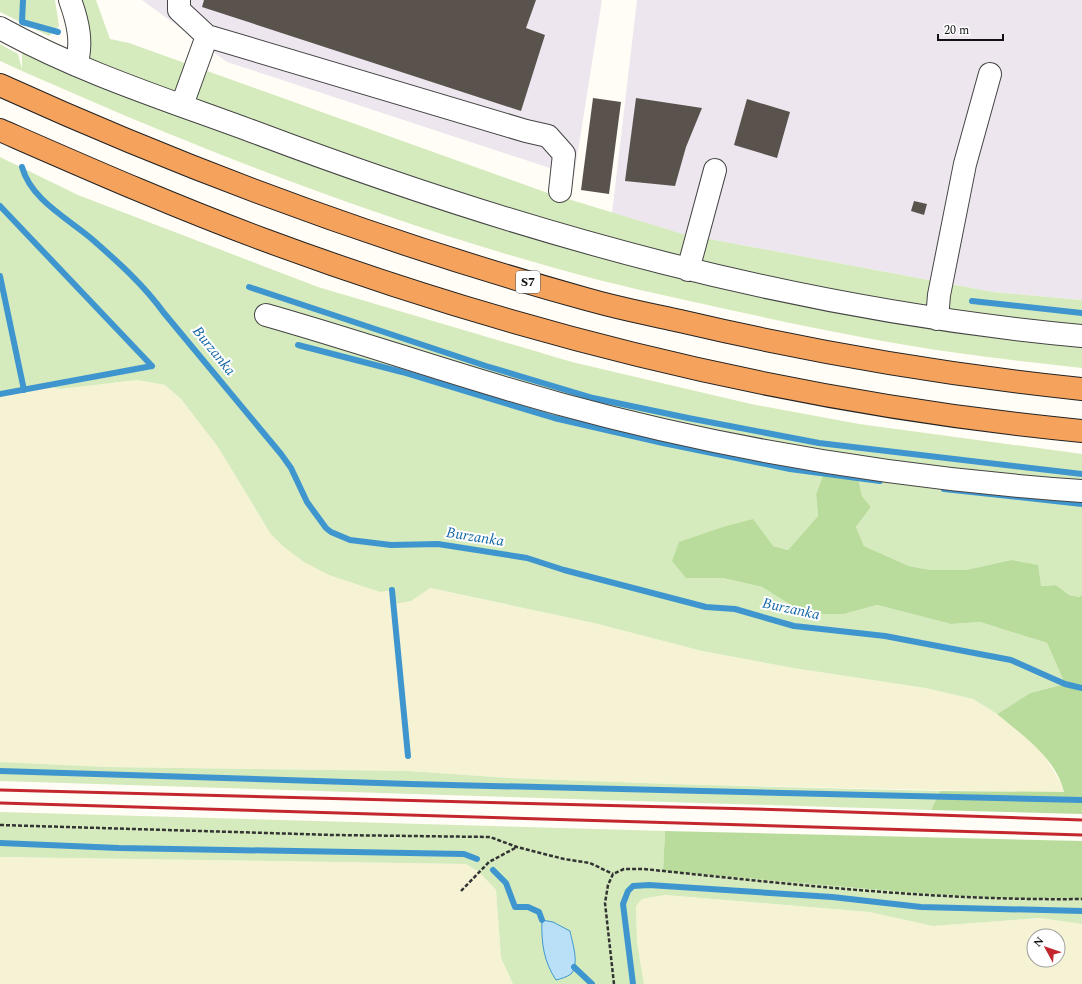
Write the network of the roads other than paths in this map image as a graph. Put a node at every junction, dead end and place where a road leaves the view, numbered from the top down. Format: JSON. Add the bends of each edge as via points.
{"nodes":[{"id":1,"x":70,"y":0,"type":"edge"},
{"id":2,"x":179,"y":0,"type":"edge"},
{"id":3,"x":0,"y":28,"type":"edge"},
{"id":4,"x":207,"y":36,"type":"junction"},
{"id":5,"x":76,"y":65,"type":"junction"},
{"id":6,"x":990,"y":74,"type":"dead end"},
{"id":7,"x":0,"y":85,"type":"edge"},
{"id":8,"x":182,"y":105,"type":"junction"},
{"id":9,"x":0,"y":130,"type":"edge"},
{"id":10,"x":715,"y":170,"type":"dead end"},
{"id":11,"x":560,"y":191,"type":"dead end"},
{"id":12,"x":688,"y":270,"type":"junction"},
{"id":13,"x":266,"y":314,"type":"dead end"},
{"id":14,"x":937,"y":319,"type":"junction"},
{"id":15,"x":1082,"y":336,"type":"edge"},
{"id":16,"x":1082,"y":389,"type":"edge"},
{"id":17,"x":1082,"y":431,"type":"edge"},
{"id":18,"x":1082,"y":491,"type":"edge"}],
"edges":[{"from":1,"to":5,"type":"street","via":[[80,47]]},
{"from":2,"to":4,"type":"street","via":[[179,10]]},
{"from":3,"to":5,"type":"street"},
{"from":4,"to":8,"type":"street"},
{"from":4,"to":11,"type":"street","via":[[548,136],[564,154]]},
{"from":5,"to":8,"type":"street"},
{"from":6,"to":14,"type":"street","via":[[965,164],[939,295]]},
{"from":7,"to":16,"type":"highway","number":"S7","via":[[130,142],[310,212],[461,262],[589,300],[762,341],[914,367]]},
{"from":8,"to":12,"type":"street","via":[[333,161],[498,217],[562,237]]},
{"from":9,"to":17,"type":"highway","via":[[125,185],[263,240],[385,282],[524,325],[670,363],[811,392],[966,418]]},
{"from":10,"to":12,"type":"street"},
{"from":12,"to":14,"type":"street","via":[[787,292]]},
{"from":13,"to":18,"type":"street","via":[[561,404],[665,430],[786,454],[887,470]]},
{"from":14,"to":15,"type":"street"}]}
